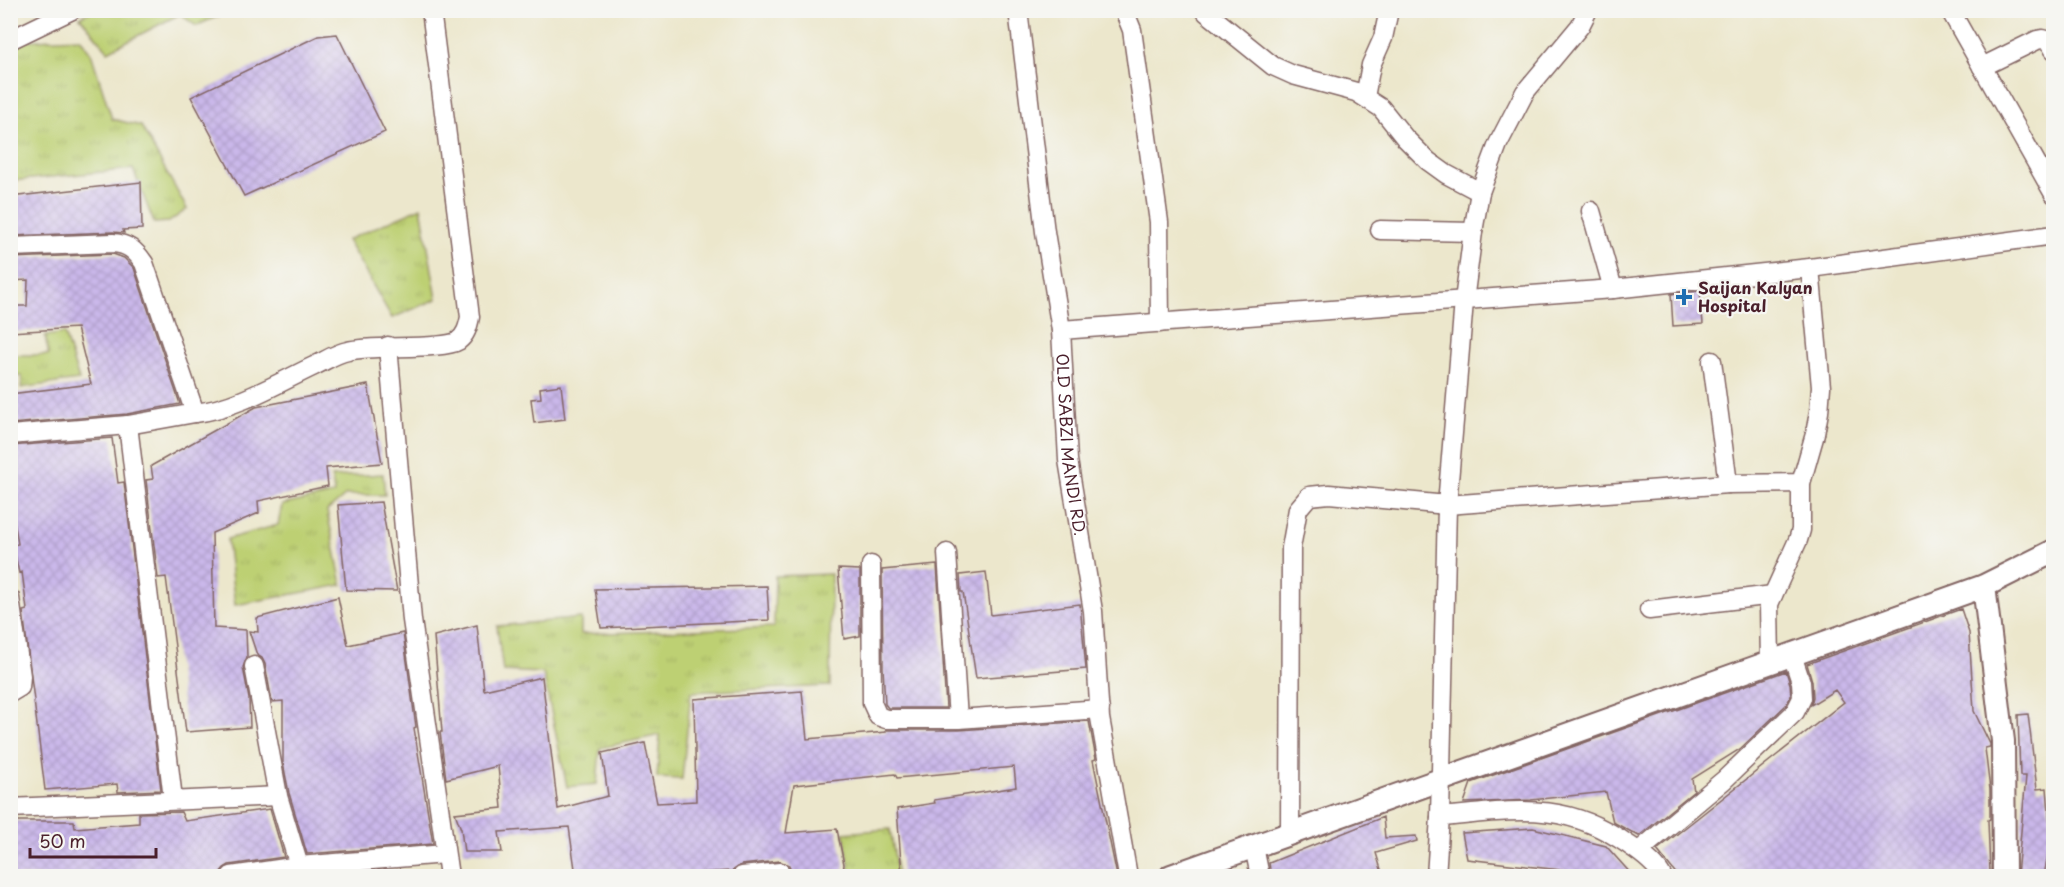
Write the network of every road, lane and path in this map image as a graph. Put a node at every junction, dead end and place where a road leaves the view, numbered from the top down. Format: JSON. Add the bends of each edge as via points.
{"nodes":[{"id":1,"x":72,"y":10,"type":"edge"},
{"id":2,"x":431,"y":10,"type":"edge"},
{"id":3,"x":1018,"y":10,"type":"edge"},
{"id":4,"x":1124,"y":10,"type":"edge"},
{"id":5,"x":1389,"y":10,"type":"edge"},
{"id":6,"x":1588,"y":10,"type":"edge"},
{"id":7,"x":1950,"y":10,"type":"edge"},
{"id":8,"x":1206,"y":12,"type":"edge"},
{"id":9,"x":15,"y":35,"type":"edge"},
{"id":10,"x":2054,"y":50,"type":"edge"},
{"id":11,"x":1982,"y":67,"type":"junction"},
{"id":12,"x":1365,"y":97,"type":"junction"},
{"id":13,"x":1480,"y":192,"type":"junction"},
{"id":14,"x":2054,"y":194,"type":"edge"},
{"id":15,"x":1592,"y":211,"type":"dead end"},
{"id":16,"x":1380,"y":230,"type":"dead end"},
{"id":17,"x":1473,"y":232,"type":"junction"},
{"id":18,"x":2054,"y":235,"type":"edge"},
{"id":19,"x":10,"y":247,"type":"edge"},
{"id":20,"x":1810,"y":268,"type":"junction"},
{"id":21,"x":1613,"y":289,"type":"junction"},
{"id":22,"x":1464,"y":301,"type":"junction"},
{"id":23,"x":1160,"y":323,"type":"junction"},
{"id":24,"x":1061,"y":330,"type":"junction"},
{"id":25,"x":388,"y":346,"type":"junction"},
{"id":26,"x":1712,"y":361,"type":"dead end"},
{"id":27,"x":195,"y":413,"type":"junction"},
{"id":28,"x":128,"y":425,"type":"junction"},
{"id":29,"x":10,"y":435,"type":"edge"},
{"id":30,"x":1801,"y":483,"type":"junction"},
{"id":31,"x":1728,"y":484,"type":"junction"},
{"id":32,"x":1447,"y":505,"type":"junction"},
{"id":33,"x":2053,"y":547,"type":"edge"},
{"id":34,"x":947,"y":553,"type":"dead end"},
{"id":35,"x":871,"y":565,"type":"dead end"},
{"id":36,"x":1984,"y":586,"type":"junction"},
{"id":37,"x":1773,"y":595,"type":"junction"},
{"id":38,"x":10,"y":598,"type":"edge"},
{"id":39,"x":1649,"y":610,"type":"dead end"},
{"id":40,"x":1792,"y":655,"type":"junction"},
{"id":41,"x":1770,"y":663,"type":"junction"},
{"id":42,"x":254,"y":666,"type":"dead end"},
{"id":43,"x":10,"y":693,"type":"edge"},
{"id":44,"x":1100,"y":709,"type":"junction"},
{"id":45,"x":958,"y":720,"type":"junction"},
{"id":46,"x":1440,"y":780,"type":"junction"},
{"id":47,"x":278,"y":796,"type":"junction"},
{"id":48,"x":173,"y":799,"type":"junction"},
{"id":49,"x":10,"y":808,"type":"edge"},
{"id":50,"x":1440,"y":818,"type":"junction"},
{"id":51,"x":1290,"y":834,"type":"junction"},
{"id":52,"x":1254,"y":847,"type":"junction"},
{"id":53,"x":1639,"y":851,"type":"junction"},
{"id":54,"x":444,"y":854,"type":"junction"},
{"id":55,"x":299,"y":866,"type":"junction"},
{"id":56,"x":780,"y":872,"type":"dead end"},
{"id":57,"x":231,"y":876,"type":"edge"},
{"id":58,"x":448,"y":876,"type":"edge"},
{"id":59,"x":742,"y":876,"type":"edge"},
{"id":60,"x":1128,"y":876,"type":"edge"},
{"id":61,"x":1171,"y":876,"type":"edge"},
{"id":62,"x":1260,"y":876,"type":"edge"},
{"id":63,"x":1442,"y":876,"type":"edge"},
{"id":64,"x":1662,"y":876,"type":"edge"},
{"id":65,"x":2004,"y":876,"type":"edge"}],
"edges":[{"from":1,"to":9,"type":"street"},
{"from":2,"to":25,"type":"street","via":[[470,317],[468,330],[457,342],[441,346]]},
{"from":3,"to":24,"type":"street","name":"OLD SABZI MANDI RD."},
{"from":4,"to":23,"type":"street","via":[[1132,30],[1159,222]]},
{"from":5,"to":12,"type":"street"},
{"from":6,"to":13,"type":"street","via":[[1580,26],[1525,92],[1498,144]]},
{"from":7,"to":11,"type":"street"},
{"from":8,"to":12,"type":"street","via":[[1273,66]]},
{"from":10,"to":11,"type":"street","via":[[2049,41],[2037,40]]},
{"from":11,"to":14,"type":"street"},
{"from":12,"to":13,"type":"street","via":[[1381,108],[1428,161]]},
{"from":13,"to":17,"type":"street"},
{"from":15,"to":21,"type":"street"},
{"from":16,"to":17,"type":"street"},
{"from":17,"to":22,"type":"street"},
{"from":18,"to":20,"type":"street"},
{"from":19,"to":27,"type":"street","via":[[123,243],[131,247],[144,262]]},
{"from":20,"to":21,"type":"street"},
{"from":20,"to":30,"type":"street","via":[[1821,387],[1815,434]]},
{"from":21,"to":22,"type":"street"},
{"from":22,"to":23,"type":"street"},
{"from":22,"to":32,"type":"street"},
{"from":23,"to":24,"type":"street"},
{"from":24,"to":44,"type":"street","name":"OLD SABZI MANDI RD.","via":[[1068,460],[1093,611]]},
{"from":25,"to":27,"type":"street","via":[[345,351],[233,402]]},
{"from":25,"to":54,"type":"street","via":[[412,620]]},
{"from":26,"to":31,"type":"street"},
{"from":27,"to":28,"type":"street"},
{"from":28,"to":29,"type":"street"},
{"from":28,"to":48,"type":"street"},
{"from":30,"to":31,"type":"street"},
{"from":30,"to":37,"type":"street","via":[[1801,530]]},
{"from":31,"to":32,"type":"street"},
{"from":32,"to":46,"type":"street"},
{"from":32,"to":51,"type":"street","via":[[1329,494],[1308,496],[1298,509],[1291,548]]},
{"from":33,"to":36,"type":"street"},
{"from":34,"to":45,"type":"street"},
{"from":35,"to":45,"type":"street","via":[[872,703],[878,716]]},
{"from":36,"to":40,"type":"street"},
{"from":36,"to":65,"type":"street","via":[[2002,741]]},
{"from":37,"to":39,"type":"street"},
{"from":37,"to":41,"type":"street","via":[[1768,621]]},
{"from":38,"to":43,"type":"street","via":[[21,676],[20,687]]},
{"from":40,"to":41,"type":"street"},
{"from":40,"to":53,"type":"street","via":[[1802,698],[1795,712],[1724,780]]},
{"from":41,"to":46,"type":"street"},
{"from":42,"to":47,"type":"street"},
{"from":44,"to":45,"type":"street"},
{"from":44,"to":60,"type":"street","name":"OLD SABZI MANDI RD."},
{"from":46,"to":50,"type":"street"},
{"from":46,"to":51,"type":"street"},
{"from":47,"to":48,"type":"street"},
{"from":47,"to":55,"type":"street"},
{"from":48,"to":49,"type":"street"},
{"from":50,"to":53,"type":"street","via":[[1520,811],[1558,813],[1587,820]]},
{"from":50,"to":63,"type":"street"},
{"from":51,"to":52,"type":"street"},
{"from":52,"to":61,"type":"street"},
{"from":52,"to":62,"type":"street"},
{"from":53,"to":64,"type":"street"},
{"from":54,"to":55,"type":"street"},
{"from":54,"to":58,"type":"street"},
{"from":55,"to":57,"type":"street"},
{"from":56,"to":59,"type":"street"}]}
